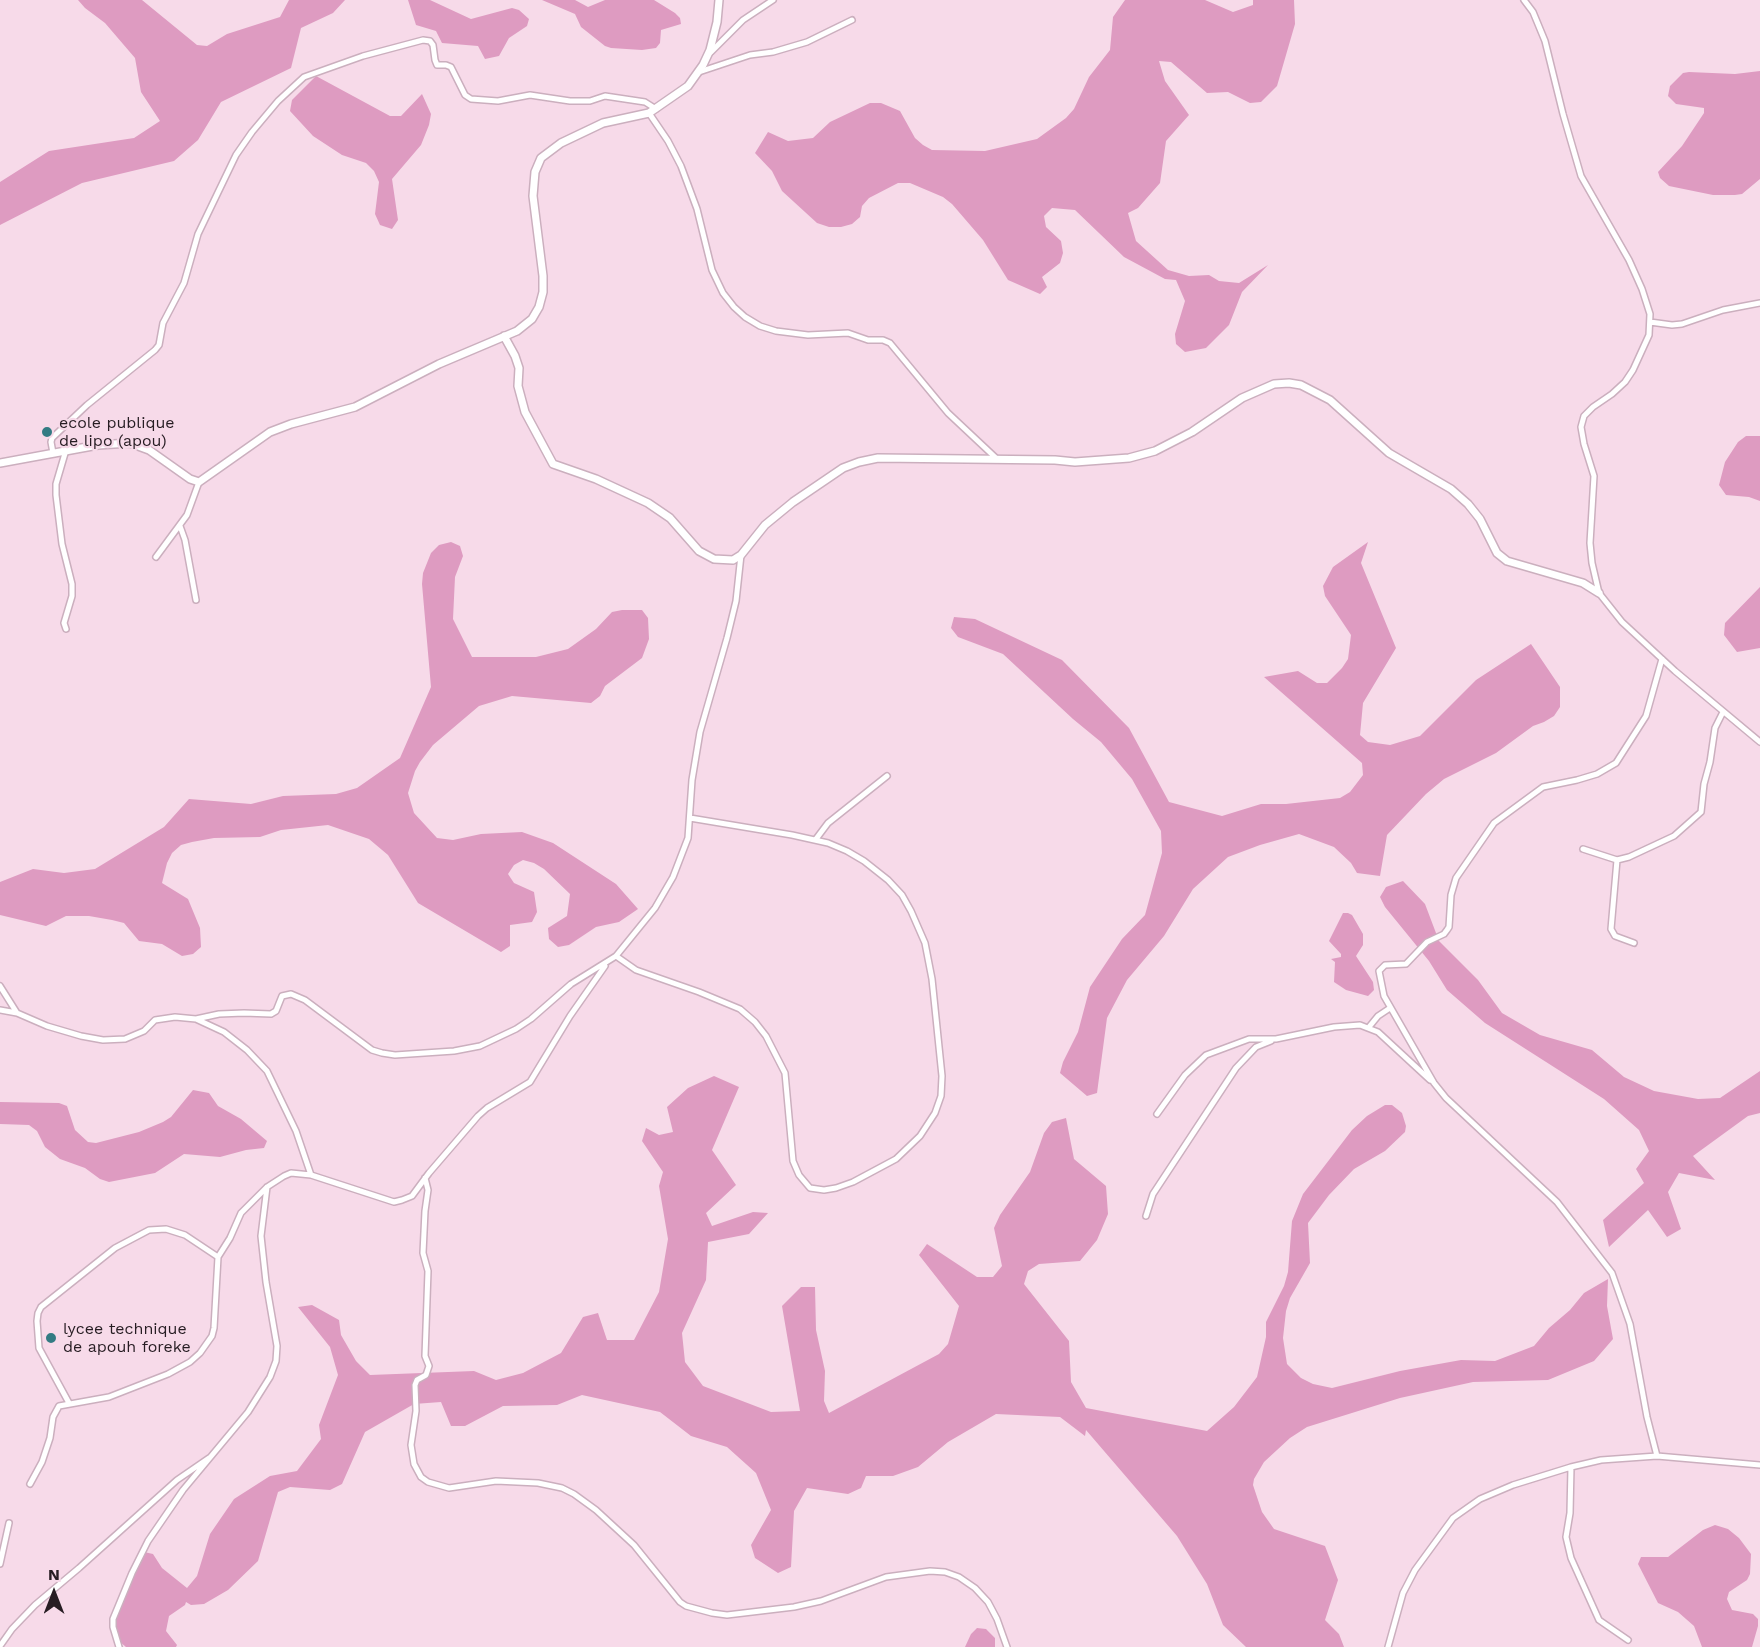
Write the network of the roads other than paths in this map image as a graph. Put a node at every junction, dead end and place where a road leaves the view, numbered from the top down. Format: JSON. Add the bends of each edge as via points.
{"nodes":[{"id":1,"x":719,"y":0,"type":"edge"},
{"id":2,"x":773,"y":0,"type":"edge"},
{"id":3,"x":1524,"y":0,"type":"edge"},
{"id":4,"x":852,"y":20,"type":"dead end"},
{"id":5,"x":707,"y":55,"type":"junction"},
{"id":6,"x":699,"y":72,"type":"junction"},
{"id":7,"x":652,"y":111,"type":"junction"},
{"id":8,"x":1760,"y":303,"type":"edge"},
{"id":9,"x":1650,"y":322,"type":"junction"},
{"id":10,"x":504,"y":336,"type":"junction"},
{"id":11,"x":66,"y":450,"type":"junction"},
{"id":12,"x":53,"y":453,"type":"junction"},
{"id":13,"x":998,"y":461,"type":"junction"},
{"id":14,"x":0,"y":463,"type":"edge"},
{"id":15,"x":199,"y":482,"type":"junction"},
{"id":16,"x":180,"y":526,"type":"junction"},
{"id":17,"x":741,"y":555,"type":"junction"},
{"id":18,"x":156,"y":557,"type":"dead end"},
{"id":19,"x":1599,"y":592,"type":"junction"},
{"id":20,"x":196,"y":600,"type":"dead end"},
{"id":21,"x":66,"y":629,"type":"dead end"},
{"id":22,"x":1662,"y":658,"type":"junction"},
{"id":23,"x":1723,"y":712,"type":"junction"},
{"id":24,"x":1760,"y":742,"type":"edge"},
{"id":25,"x":887,"y":776,"type":"dead end"},
{"id":26,"x":690,"y":819,"type":"junction"},
{"id":27,"x":816,"y":839,"type":"junction"},
{"id":28,"x":1583,"y":849,"type":"dead end"},
{"id":29,"x":1617,"y":860,"type":"junction"},
{"id":30,"x":1634,"y":943,"type":"dead end"},
{"id":31,"x":616,"y":957,"type":"junction"},
{"id":32,"x":608,"y":963,"type":"junction"},
{"id":33,"x":0,"y":986,"type":"edge"},
{"id":34,"x":1390,"y":1008,"type":"junction"},
{"id":35,"x":0,"y":1010,"type":"edge"},
{"id":36,"x":18,"y":1013,"type":"junction"},
{"id":37,"x":196,"y":1019,"type":"junction"},
{"id":38,"x":1369,"y":1027,"type":"junction"},
{"id":39,"x":1276,"y":1039,"type":"junction"},
{"id":40,"x":1434,"y":1083,"type":"junction"},
{"id":41,"x":1157,"y":1114,"type":"dead end"},
{"id":42,"x":310,"y":1175,"type":"junction"},
{"id":43,"x":425,"y":1178,"type":"junction"},
{"id":44,"x":267,"y":1187,"type":"junction"},
{"id":45,"x":1146,"y":1216,"type":"dead end"},
{"id":46,"x":218,"y":1257,"type":"junction"},
{"id":47,"x":69,"y":1403,"type":"junction"},
{"id":48,"x":1657,"y":1456,"type":"junction"},
{"id":49,"x":210,"y":1457,"type":"junction"},
{"id":50,"x":1760,"y":1465,"type":"edge"},
{"id":51,"x":1570,"y":1467,"type":"junction"},
{"id":52,"x":30,"y":1484,"type":"dead end"},
{"id":53,"x":9,"y":1523,"type":"dead end"},
{"id":54,"x":0,"y":1564,"type":"edge"},
{"id":55,"x":1628,"y":1640,"type":"dead end"},
{"id":56,"x":0,"y":1646,"type":"edge"},
{"id":57,"x":118,"y":1647,"type":"edge"},
{"id":58,"x":1007,"y":1647,"type":"edge"},
{"id":59,"x":1388,"y":1647,"type":"edge"}],
"edges":[{"from":1,"to":5,"type":"street","via":[[716,29]]},
{"from":2,"to":5,"type":"street","via":[[743,20]]},
{"from":3,"to":9,"type":"street","via":[[1545,41],[1581,177],[1636,273]]},
{"from":4,"to":6,"type":"street","via":[[807,42]]},
{"from":5,"to":6,"type":"street"},
{"from":6,"to":7,"type":"street","via":[[688,86]]},
{"from":7,"to":10,"type":"street","via":[[603,123],[561,143],[541,158],[533,196],[543,292],[532,319]]},
{"from":7,"to":12,"type":"street","via":[[645,102],[605,96],[590,101],[530,95],[498,101],[471,99],[451,67],[437,64],[434,45],[423,40],[304,77],[278,101],[236,155],[198,234],[184,283],[163,323],[159,345],[52,438]]},
{"from":7,"to":13,"type":"street","via":[[681,166],[697,209],[712,270],[734,307],[760,326],[776,331],[808,335],[848,333],[890,343],[948,413]]},
{"from":8,"to":9,"type":"street","via":[[1722,310],[1682,324]]},
{"from":9,"to":19,"type":"street","via":[[1646,343],[1633,370],[1612,394],[1584,416],[1581,427],[1594,476],[1590,543]]},
{"from":10,"to":15,"type":"street","via":[[355,407],[270,432]]},
{"from":10,"to":17,"type":"street","via":[[519,368],[518,386],[525,412],[554,464],[596,478],[648,503],[670,518],[699,551],[714,559],[733,560]]},
{"from":11,"to":12,"type":"street"},
{"from":11,"to":15,"type":"street","via":[[137,444]]},
{"from":11,"to":21,"type":"street","via":[[56,484],[62,544],[72,584]]},
{"from":12,"to":14,"type":"street"},
{"from":13,"to":17,"type":"street","via":[[878,458],[851,465],[793,502],[765,525]]},
{"from":13,"to":19,"type":"street","via":[[1092,462],[1129,458],[1163,447],[1242,398],[1274,384],[1301,385],[1330,400],[1389,453],[1451,489],[1480,519],[1497,553],[1507,561]]},
{"from":15,"to":16,"type":"street"},
{"from":16,"to":18,"type":"street"},
{"from":16,"to":20,"type":"street"},
{"from":17,"to":26,"type":"street","via":[[736,601],[700,732]]},
{"from":19,"to":22,"type":"street","via":[[1622,622]]},
{"from":22,"to":23,"type":"street"},
{"from":22,"to":34,"type":"street","via":[[1646,716],[1616,763],[1597,774],[1543,787],[1494,823],[1456,879],[1449,927],[1444,934],[1427,942],[1406,964],[1385,965],[1379,971]]},
{"from":23,"to":24,"type":"street"},
{"from":23,"to":29,"type":"street","via":[[1713,736],[1701,812],[1674,836]]},
{"from":25,"to":27,"type":"street","via":[[828,824]]},
{"from":26,"to":27,"type":"street"},
{"from":26,"to":31,"type":"street","via":[[688,838],[673,877],[644,924]]},
{"from":27,"to":31,"type":"street","via":[[847,850],[888,880],[902,895],[925,943],[932,979],[941,1096],[920,1136],[896,1159],[836,1188],[810,1188],[793,1161],[785,1073],[755,1022],[740,1009],[636,970]]},
{"from":28,"to":29,"type":"street"},
{"from":29,"to":30,"type":"street","via":[[1612,933]]},
{"from":31,"to":32,"type":"street"},
{"from":32,"to":37,"type":"street","via":[[571,984],[516,1029],[480,1046],[454,1051],[395,1055],[372,1050],[305,1000],[287,993],[271,1014],[219,1014]]},
{"from":32,"to":43,"type":"street","via":[[530,1082],[487,1108]]},
{"from":33,"to":36,"type":"street"},
{"from":34,"to":38,"type":"street"},
{"from":34,"to":40,"type":"street"},
{"from":35,"to":36,"type":"street"},
{"from":36,"to":37,"type":"street","via":[[47,1026],[103,1040],[133,1037],[160,1018]]},
{"from":37,"to":42,"type":"street","via":[[224,1032],[267,1071],[296,1131]]},
{"from":38,"to":39,"type":"street","via":[[1334,1027]]},
{"from":38,"to":40,"type":"street"},
{"from":39,"to":41,"type":"street","via":[[1249,1039],[1206,1055],[1185,1075]]},
{"from":39,"to":45,"type":"street","via":[[1256,1047],[1236,1068],[1153,1194]]},
{"from":40,"to":48,"type":"street","via":[[1557,1202],[1612,1273],[1630,1324]]},
{"from":42,"to":43,"type":"street","via":[[394,1202],[412,1196]]},
{"from":42,"to":44,"type":"street","via":[[291,1173]]},
{"from":43,"to":58,"type":"street","via":[[425,1356],[429,1366],[426,1375],[417,1380],[411,1445],[421,1477],[449,1488],[496,1481],[562,1488],[596,1510],[634,1545],[680,1602],[712,1613],[727,1615],[794,1607],[886,1577],[945,1572],[975,1588],[988,1602]]},
{"from":44,"to":46,"type":"street","via":[[241,1213]]},
{"from":44,"to":49,"type":"street","via":[[261,1236],[278,1346],[276,1361],[248,1412]]},
{"from":46,"to":47,"type":"street","via":[[214,1329],[200,1353],[168,1374],[109,1397]]},
{"from":46,"to":47,"type":"street","via":[[185,1235],[166,1229],[149,1230],[115,1248],[41,1307],[37,1321],[39,1348]]},
{"from":47,"to":52,"type":"street","via":[[56,1410],[42,1462]]},
{"from":48,"to":50,"type":"street"},
{"from":48,"to":51,"type":"street","via":[[1601,1460]]},
{"from":49,"to":56,"type":"street","via":[[177,1480],[35,1605]]},
{"from":49,"to":57,"type":"street","via":[[160,1522],[140,1557],[114,1619]]},
{"from":51,"to":55,"type":"street","via":[[1566,1537],[1571,1558],[1599,1620]]},
{"from":51,"to":59,"type":"street","via":[[1479,1499],[1453,1518],[1403,1593]]},
{"from":53,"to":54,"type":"street"}]}
